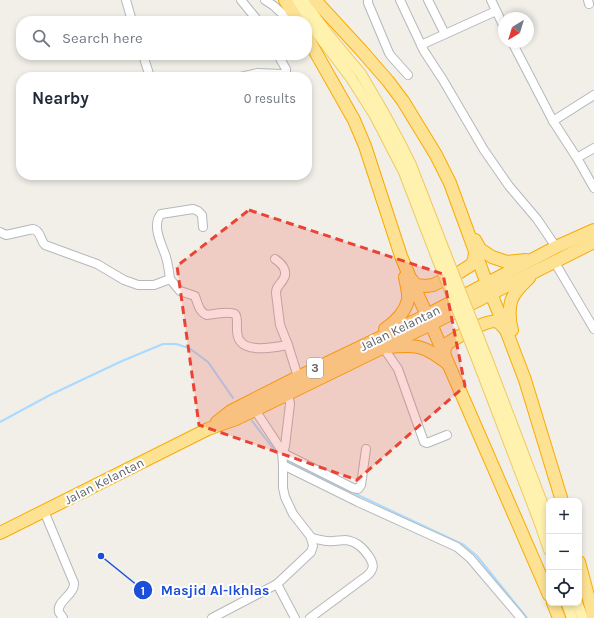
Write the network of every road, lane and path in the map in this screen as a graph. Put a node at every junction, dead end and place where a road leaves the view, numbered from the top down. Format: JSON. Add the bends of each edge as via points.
{"nodes":[{"id":1,"x":126,"y":0,"type":"edge"},
{"id":2,"x":241,"y":0,"type":"edge"},
{"id":3,"x":265,"y":0,"type":"edge"},
{"id":4,"x":285,"y":0,"type":"edge"},
{"id":5,"x":292,"y":0,"type":"edge"},
{"id":6,"x":303,"y":0,"type":"edge"},
{"id":7,"x":315,"y":0,"type":"edge"},
{"id":8,"x":322,"y":0,"type":"edge"},
{"id":9,"x":368,"y":0,"type":"edge"},
{"id":10,"x":400,"y":0,"type":"edge"},
{"id":11,"x":428,"y":0,"type":"edge"},
{"id":12,"x":491,"y":0,"type":"edge"},
{"id":13,"x":496,"y":11,"type":"junction"},
{"id":14,"x":498,"y":15,"type":"edge"},
{"id":15,"x":131,"y":16,"type":"edge"},
{"id":16,"x":254,"y":16,"type":"edge"},
{"id":17,"x":285,"y":16,"type":"edge"},
{"id":18,"x":295,"y":16,"type":"edge"},
{"id":19,"x":304,"y":16,"type":"edge"},
{"id":20,"x":312,"y":26,"type":"edge"},
{"id":21,"x":445,"y":34,"type":"junction"},
{"id":22,"x":420,"y":45,"type":"junction"},
{"id":23,"x":312,"y":46,"type":"edge"},
{"id":24,"x":515,"y":48,"type":"edge"},
{"id":25,"x":361,"y":50,"type":"junction"},
{"id":26,"x":145,"y":60,"type":"edge"},
{"id":27,"x":281,"y":60,"type":"edge"},
{"id":28,"x":148,"y":72,"type":"edge"},
{"id":29,"x":286,"y":72,"type":"edge"},
{"id":30,"x":408,"y":74,"type":"dead end"},
{"id":31,"x":594,"y":95,"type":"edge"},
{"id":32,"x":553,"y":121,"type":"junction"},
{"id":33,"x":594,"y":148,"type":"edge"},
{"id":34,"x":577,"y":158,"type":"junction"},
{"id":35,"x":591,"y":176,"type":"edge"},
{"id":36,"x":594,"y":188,"type":"edge"},
{"id":37,"x":462,"y":214,"type":"junction"},
{"id":38,"x":203,"y":227,"type":"dead end"},
{"id":39,"x":594,"y":230,"type":"edge"},
{"id":40,"x":0,"y":232,"type":"edge"},
{"id":41,"x":594,"y":242,"type":"edge"},
{"id":42,"x":476,"y":252,"type":"junction"},
{"id":43,"x":552,"y":254,"type":"junction"},
{"id":44,"x":401,"y":256,"type":"junction"},
{"id":45,"x":442,"y":256,"type":"junction"},
{"id":46,"x":275,"y":259,"type":"dead end"},
{"id":47,"x":538,"y":270,"type":"junction"},
{"id":48,"x":410,"y":278,"type":"junction"},
{"id":49,"x":170,"y":279,"type":"junction"},
{"id":50,"x":489,"y":289,"type":"junction"},
{"id":51,"x":429,"y":319,"type":"junction"},
{"id":52,"x":594,"y":329,"type":"edge"},
{"id":53,"x":506,"y":330,"type":"junction"},
{"id":54,"x":288,"y":345,"type":"junction"},
{"id":55,"x":361,"y":347,"type":"junction"},
{"id":56,"x":383,"y":347,"type":"junction"},
{"id":57,"x":482,"y":358,"type":"junction"},
{"id":58,"x":446,"y":359,"type":"junction"},
{"id":59,"x":298,"y":377,"type":"junction"},
{"id":60,"x":525,"y":380,"type":"junction"},
{"id":61,"x":288,"y":394,"type":"junction"},
{"id":62,"x":255,"y":410,"type":"junction"},
{"id":63,"x":208,"y":429,"type":"junction"},
{"id":64,"x":447,"y":435,"type":"dead end"},
{"id":65,"x":366,"y":449,"type":"dead end"},
{"id":66,"x":283,"y":453,"type":"junction"},
{"id":67,"x":283,"y":465,"type":"junction"},
{"id":68,"x":561,"y":498,"type":"edge"},
{"id":69,"x":44,"y":511,"type":"junction"},
{"id":70,"x":546,"y":514,"type":"edge"},
{"id":71,"x":0,"y":533,"type":"edge"},
{"id":72,"x":311,"y":538,"type":"junction"},
{"id":73,"x":546,"y":541,"type":"edge"},
{"id":74,"x":581,"y":570,"type":"edge"},
{"id":75,"x":277,"y":584,"type":"junction"},
{"id":76,"x":546,"y":588,"type":"edge"},
{"id":77,"x":554,"y":606,"type":"edge"},
{"id":78,"x":568,"y":606,"type":"edge"},
{"id":79,"x":578,"y":606,"type":"edge"},
{"id":80,"x":63,"y":618,"type":"edge"},
{"id":81,"x":212,"y":618,"type":"edge"},
{"id":82,"x":295,"y":618,"type":"edge"},
{"id":83,"x":310,"y":618,"type":"edge"},
{"id":84,"x":520,"y":618,"type":"edge"},
{"id":85,"x":559,"y":618,"type":"edge"},
{"id":86,"x":572,"y":618,"type":"edge"},
{"id":87,"x":583,"y":618,"type":"edge"},
{"id":88,"x":594,"y":618,"type":"edge"}],
"edges":[{"from":1,"to":15,"type":"street"},
{"from":2,"to":16,"type":"street"},
{"from":3,"to":17,"type":"street"},
{"from":4,"to":18,"type":"highway"},
{"from":5,"to":19,"type":"main road"},
{"from":6,"to":45,"type":"main road","via":[[361,74],[400,141],[411,165]]},
{"from":7,"to":25,"type":"highway"},
{"from":8,"to":25,"type":"street"},
{"from":9,"to":30,"type":"street","via":[[389,53]]},
{"from":10,"to":22,"type":"street"},
{"from":11,"to":21,"type":"street"},
{"from":12,"to":13,"type":"street"},
{"from":13,"to":14,"type":"street"},
{"from":13,"to":21,"type":"street"},
{"from":20,"to":45,"type":"main road","via":[[351,78],[374,114],[404,172]]},
{"from":21,"to":22,"type":"street"},
{"from":22,"to":43,"type":"street","via":[[488,156],[537,219]]},
{"from":23,"to":44,"type":"highway","via":[[354,120]]},
{"from":24,"to":32,"type":"street"},
{"from":25,"to":37,"type":"highway","via":[[388,81],[422,130],[450,182]]},
{"from":26,"to":28,"type":"street"},
{"from":27,"to":29,"type":"street"},
{"from":31,"to":32,"type":"street"},
{"from":32,"to":34,"type":"street"},
{"from":33,"to":34,"type":"street"},
{"from":34,"to":35,"type":"street"},
{"from":35,"to":36,"type":"street"},
{"from":37,"to":42,"type":"highway"},
{"from":37,"to":43,"type":"highway","via":[[480,250],[492,257],[507,262]]},
{"from":38,"to":49,"type":"street","via":[[202,215],[193,209],[161,214],[158,217],[157,231]]},
{"from":39,"to":43,"type":"highway","name":"Jalan Kelantan","number":"3"},
{"from":40,"to":49,"type":"street","via":[[6,235],[36,229],[45,245],[97,264],[138,285],[154,285]]},
{"from":41,"to":43,"type":"highway","name":"Jalan Kelantan","number":"3"},
{"from":42,"to":48,"type":"highway","via":[[470,265],[433,285],[416,285]]},
{"from":42,"to":50,"type":"highway"},
{"from":43,"to":47,"type":"highway","name":"Jalan Kelantan","number":"3"},
{"from":43,"to":50,"type":"highway","name":"Jalan Kelantan","number":"3"},
{"from":43,"to":52,"type":"street"},
{"from":44,"to":48,"type":"highway"},
{"from":44,"to":55,"type":"highway","via":[[408,299],[403,312],[394,323]]},
{"from":45,"to":57,"type":"main road","bridge":true},
{"from":46,"to":54,"type":"street","via":[[282,264],[285,272],[276,293],[280,325]]},
{"from":47,"to":50,"type":"highway","name":"Jalan Kelantan","number":"3"},
{"from":47,"to":60,"type":"highway","via":[[512,296],[509,316]]},
{"from":48,"to":51,"type":"highway"},
{"from":49,"to":54,"type":"street","via":[[180,291],[195,296],[203,314],[234,314],[240,342],[249,347],[264,349]]},
{"from":50,"to":51,"type":"highway","name":"Jalan Kelantan","number":"3"},
{"from":50,"to":53,"type":"highway"},
{"from":51,"to":55,"type":"highway","name":"Jalan Kelantan","number":"3"},
{"from":51,"to":56,"type":"highway","name":"Jalan Kelantan","number":"3"},
{"from":51,"to":58,"type":"highway"},
{"from":53,"to":58,"type":"highway","via":[[494,321],[485,323],[448,343],[445,348]]},
{"from":53,"to":60,"type":"highway"},
{"from":54,"to":59,"type":"street"},
{"from":55,"to":59,"type":"highway","name":"Jalan Kelantan","number":"3"},
{"from":56,"to":58,"type":"highway","via":[[413,345]]},
{"from":56,"to":61,"type":"highway","name":"Jalan Kelantan","number":"3"},
{"from":56,"to":64,"type":"street","via":[[398,369],[424,442],[427,444]]},
{"from":57,"to":70,"type":"main road"},
{"from":57,"to":73,"type":"main road"},
{"from":58,"to":76,"type":"highway"},
{"from":59,"to":63,"type":"highway","name":"Jalan Kelantan","number":"3","via":[[231,411]]},
{"from":60,"to":68,"type":"highway"},
{"from":61,"to":62,"type":"highway","name":"Jalan Kelantan","number":"3"},
{"from":61,"to":66,"type":"street","via":[[290,404]]},
{"from":62,"to":63,"type":"highway","name":"Jalan Kelantan","number":"3"},
{"from":62,"to":66,"type":"street"},
{"from":63,"to":69,"type":"highway","name":"Jalan Kelantan","number":"3"},
{"from":65,"to":66,"type":"street","via":[[361,485],[358,489]]},
{"from":66,"to":67,"type":"street"},
{"from":67,"to":72,"type":"street","via":[[285,497],[293,514]]},
{"from":67,"to":84,"type":"street","via":[[457,547],[470,558]]},
{"from":69,"to":71,"type":"highway","name":"Jalan Kelantan","number":"3"},
{"from":69,"to":80,"type":"street","via":[[74,583],[72,592],[58,611]]},
{"from":72,"to":75,"type":"street","via":[[311,552]]},
{"from":72,"to":83,"type":"street","via":[[331,542],[345,540],[358,544],[364,549],[373,566],[368,575]]},
{"from":74,"to":88,"type":"highway"},
{"from":75,"to":81,"type":"street"},
{"from":75,"to":82,"type":"street"},
{"from":77,"to":85,"type":"highway"},
{"from":78,"to":86,"type":"main road"},
{"from":79,"to":87,"type":"main road"}]}
